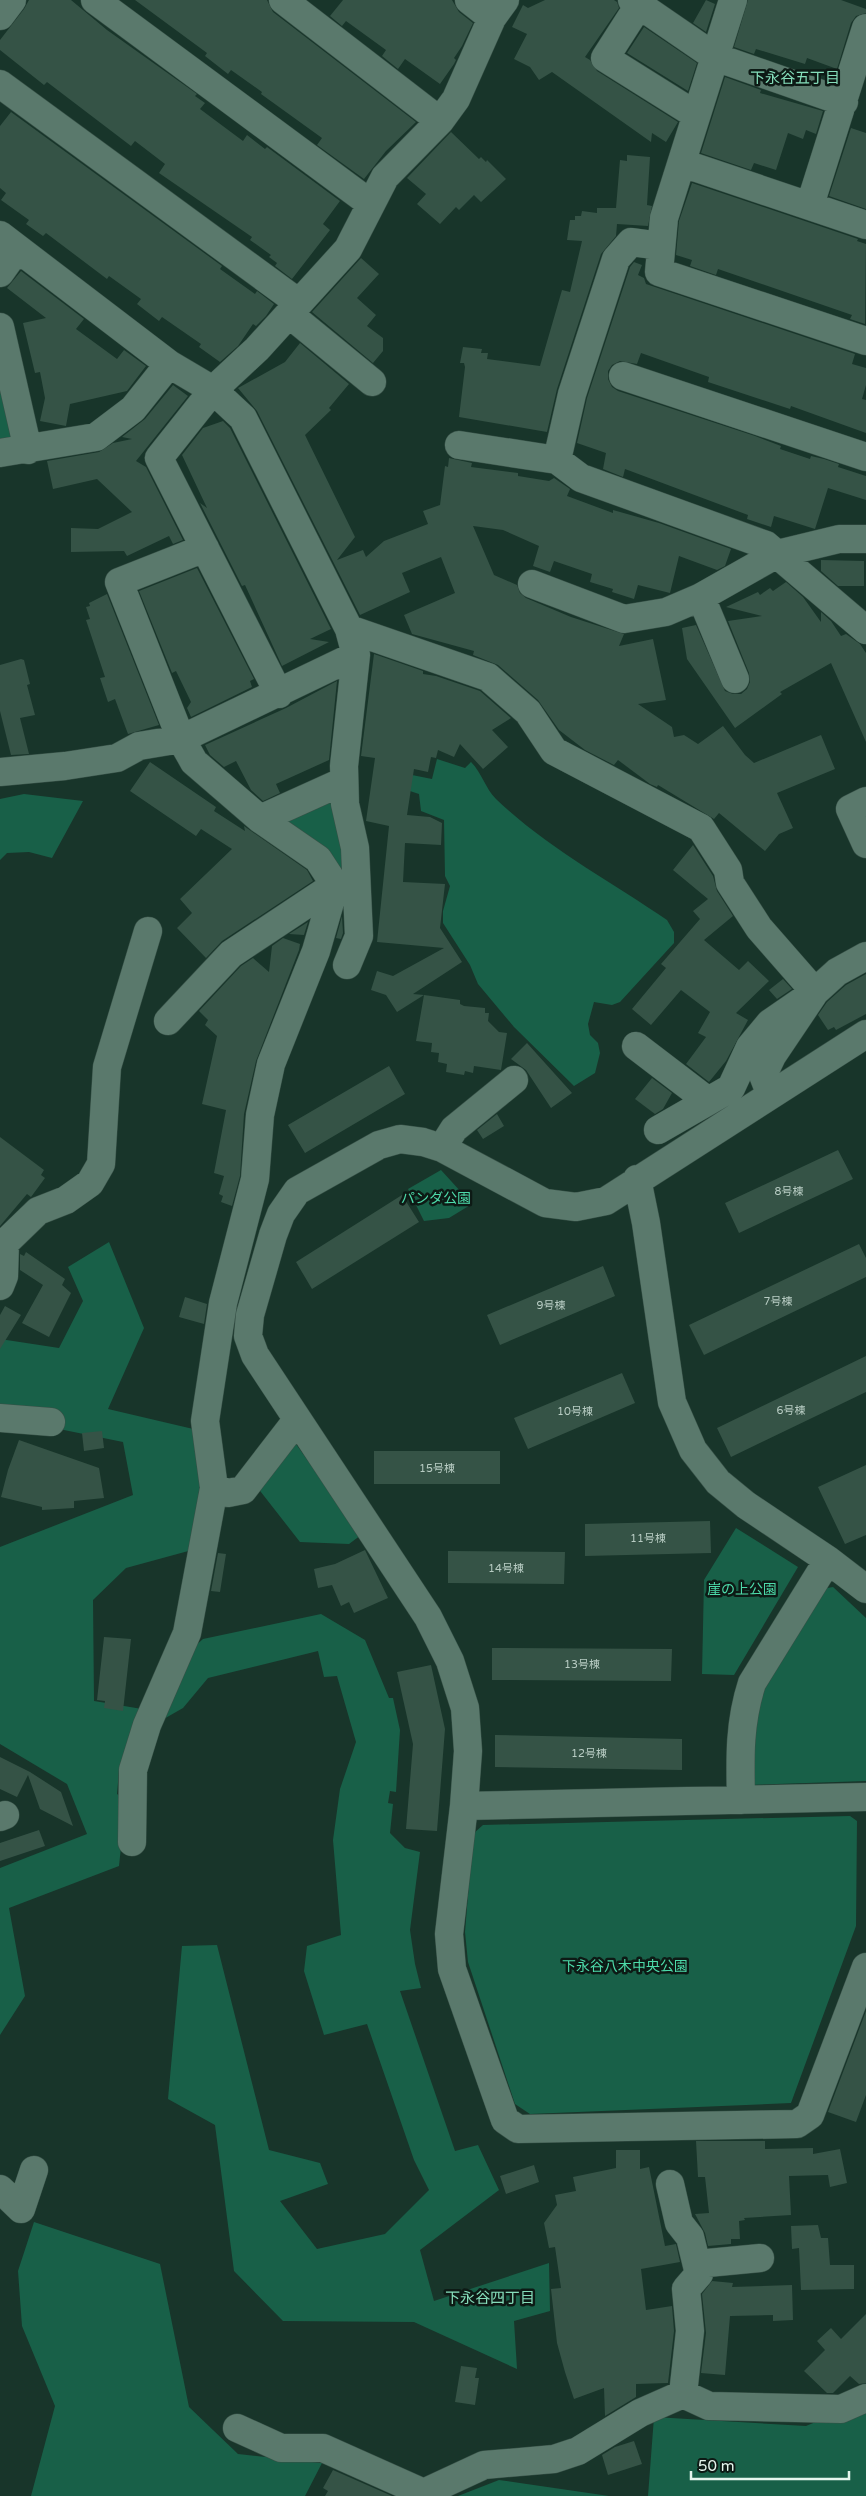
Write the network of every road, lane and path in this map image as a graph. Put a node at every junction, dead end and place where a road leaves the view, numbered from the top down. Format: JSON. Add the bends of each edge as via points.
{"nodes":[{"id":1,"x":12,"y":0,"type":"edge"},
{"id":2,"x":95,"y":0,"type":"edge"},
{"id":3,"x":283,"y":0,"type":"edge"},
{"id":4,"x":468,"y":0,"type":"edge"},
{"id":5,"x":733,"y":0,"type":"edge"},
{"id":6,"x":636,"y":2,"type":"edge"},
{"id":7,"x":499,"y":9,"type":"edge"},
{"id":8,"x":0,"y":16,"type":"edge"},
{"id":9,"x":866,"y":28,"type":"edge"},
{"id":10,"x":715,"y":57,"type":"junction"},
{"id":11,"x":0,"y":84,"type":"edge"},
{"id":12,"x":844,"y":102,"type":"junction"},
{"id":13,"x":696,"y":115,"type":"junction"},
{"id":14,"x":440,"y":121,"type":"junction"},
{"id":15,"x":682,"y":163,"type":"junction"},
{"id":16,"x":371,"y":204,"type":"junction"},
{"id":17,"x":810,"y":205,"type":"junction"},
{"id":18,"x":866,"y":225,"type":"edge"},
{"id":19,"x":9,"y":242,"type":"edge"},
{"id":20,"x":662,"y":246,"type":"junction"},
{"id":21,"x":0,"y":274,"type":"edge"},
{"id":22,"x":294,"y":308,"type":"junction"},
{"id":23,"x":0,"y":327,"type":"edge"},
{"id":24,"x":866,"y":341,"type":"edge"},
{"id":25,"x":169,"y":364,"type":"junction"},
{"id":26,"x":623,"y":376,"type":"dead end"},
{"id":27,"x":372,"y":382,"type":"dead end"},
{"id":28,"x":212,"y":390,"type":"junction"},
{"id":29,"x":459,"y":444,"type":"dead end"},
{"id":30,"x":28,"y":450,"type":"junction"},
{"id":31,"x":0,"y":453,"type":"edge"},
{"id":32,"x":866,"y":457,"type":"edge"},
{"id":33,"x":557,"y":460,"type":"junction"},
{"id":34,"x":866,"y":539,"type":"edge"},
{"id":35,"x":204,"y":548,"type":"junction"},
{"id":36,"x":777,"y":554,"type":"junction"},
{"id":37,"x":532,"y":584,"type":"dead end"},
{"id":38,"x":702,"y":597,"type":"junction"},
{"id":39,"x":860,"y":621,"type":"edge"},
{"id":40,"x":358,"y":626,"type":"junction"},
{"id":41,"x":356,"y":655,"type":"junction"},
{"id":42,"x":735,"y":679,"type":"dead end"},
{"id":43,"x":279,"y":694,"type":"junction"},
{"id":44,"x":181,"y":739,"type":"junction"},
{"id":45,"x":0,"y":772,"type":"edge"},
{"id":46,"x":344,"y":781,"type":"junction"},
{"id":47,"x":866,"y":801,"type":"edge"},
{"id":48,"x":260,"y":819,"type":"junction"},
{"id":49,"x":866,"y":844,"type":"edge"},
{"id":50,"x":335,"y":885,"type":"junction"},
{"id":51,"x":148,"y":931,"type":"dead end"},
{"id":52,"x":866,"y":956,"type":"edge"},
{"id":53,"x":347,"y":965,"type":"dead end"},
{"id":54,"x":815,"y":992,"type":"junction"},
{"id":55,"x":168,"y":1021,"type":"dead end"},
{"id":56,"x":866,"y":1034,"type":"edge"},
{"id":57,"x":636,"y":1046,"type":"dead end"},
{"id":58,"x":514,"y":1080,"type":"dead end"},
{"id":59,"x":770,"y":1093,"type":"junction"},
{"id":60,"x":708,"y":1101,"type":"junction"},
{"id":61,"x":658,"y":1130,"type":"dead end"},
{"id":62,"x":442,"y":1148,"type":"junction"},
{"id":63,"x":636,"y":1179,"type":"junction"},
{"id":64,"x":0,"y":1286,"type":"edge"},
{"id":65,"x":0,"y":1418,"type":"edge"},
{"id":66,"x":297,"y":1420,"type":"junction"},
{"id":67,"x":51,"y":1422,"type":"dead end"},
{"id":68,"x":214,"y":1488,"type":"junction"},
{"id":69,"x":828,"y":1560,"type":"junction"},
{"id":70,"x":866,"y":1589,"type":"edge"},
{"id":71,"x":866,"y":1798,"type":"edge"},
{"id":72,"x":741,"y":1800,"type":"junction"},
{"id":73,"x":464,"y":1806,"type":"junction"},
{"id":74,"x":132,"y":1842,"type":"dead end"},
{"id":75,"x":866,"y":1967,"type":"edge"},
{"id":76,"x":34,"y":2170,"type":"dead end"},
{"id":77,"x":670,"y":2184,"type":"dead end"},
{"id":78,"x":0,"y":2189,"type":"edge"},
{"id":79,"x":760,"y":2258,"type":"dead end"},
{"id":80,"x":697,"y":2264,"type":"junction"},
{"id":81,"x":683,"y":2394,"type":"junction"},
{"id":82,"x":866,"y":2398,"type":"edge"},
{"id":83,"x":237,"y":2428,"type":"dead end"},
{"id":84,"x":425,"y":2495,"type":"edge"}],
"edges":[{"from":1,"to":8,"type":"street"},
{"from":2,"to":16,"type":"street"},
{"from":3,"to":14,"type":"street"},
{"from":4,"to":7,"type":"street"},
{"from":5,"to":10,"type":"street"},
{"from":6,"to":10,"type":"street"},
{"from":6,"to":13,"type":"street","via":[[605,58]]},
{"from":7,"to":14,"type":"street","via":[[456,99]]},
{"from":9,"to":12,"type":"street"},
{"from":10,"to":12,"type":"street"},
{"from":10,"to":13,"type":"street"},
{"from":11,"to":22,"type":"street"},
{"from":12,"to":17,"type":"street"},
{"from":13,"to":15,"type":"street"},
{"from":14,"to":16,"type":"street","via":[[385,177]]},
{"from":15,"to":17,"type":"street"},
{"from":15,"to":20,"type":"street","via":[[664,218]]},
{"from":16,"to":22,"type":"street","via":[[348,249]]},
{"from":17,"to":18,"type":"street"},
{"from":19,"to":21,"type":"street"},
{"from":19,"to":25,"type":"street"},
{"from":20,"to":24,"type":"street","via":[[659,272]]},
{"from":20,"to":33,"type":"street","via":[[631,242],[616,260],[572,394]]},
{"from":22,"to":27,"type":"street"},
{"from":22,"to":28,"type":"street","via":[[257,350]]},
{"from":23,"to":30,"type":"street"},
{"from":25,"to":28,"type":"street"},
{"from":25,"to":30,"type":"street","via":[[133,409],[96,437]]},
{"from":26,"to":32,"type":"street"},
{"from":28,"to":35,"type":"street","via":[[159,458]]},
{"from":28,"to":40,"type":"street","via":[[243,418]]},
{"from":29,"to":33,"type":"street"},
{"from":30,"to":31,"type":"street"},
{"from":33,"to":36,"type":"street","via":[[581,478],[766,545]]},
{"from":34,"to":36,"type":"street","via":[[839,539]]},
{"from":35,"to":43,"type":"street"},
{"from":35,"to":44,"type":"street","via":[[119,582]]},
{"from":36,"to":38,"type":"street"},
{"from":36,"to":39,"type":"street"},
{"from":37,"to":38,"type":"street","via":[[624,619],[666,612]]},
{"from":38,"to":42,"type":"street"},
{"from":40,"to":41,"type":"street"},
{"from":40,"to":54,"type":"street","via":[[488,677],[528,712],[554,751],[701,828],[728,870],[730,884],[759,928]]},
{"from":41,"to":43,"type":"street"},
{"from":41,"to":46,"type":"street"},
{"from":43,"to":44,"type":"street"},
{"from":44,"to":45,"type":"street","via":[[139,746],[117,758]]},
{"from":44,"to":48,"type":"street","via":[[194,762]]},
{"from":46,"to":48,"type":"street"},
{"from":46,"to":53,"type":"street","via":[[358,884],[358,936]]},
{"from":47,"to":49,"type":"street","via":[[850,808]]},
{"from":48,"to":50,"type":"street","via":[[318,859]]},
{"from":50,"to":55,"type":"street","via":[[232,954]]},
{"from":50,"to":68,"type":"street","via":[[316,950],[272,1064],[260,1115],[255,1179],[223,1303],[205,1421]]},
{"from":51,"to":64,"type":"street","via":[[107,1067],[101,1164],[90,1183],[66,1200],[38,1211],[5,1243],[4,1276]]},
{"from":52,"to":54,"type":"street","via":[[837,972]]},
{"from":54,"to":59,"type":"street","via":[[763,1075]]},
{"from":54,"to":60,"type":"street","via":[[770,1023],[750,1047],[730,1088]]},
{"from":56,"to":59,"type":"street"},
{"from":57,"to":60,"type":"street"},
{"from":58,"to":62,"type":"street","via":[[454,1129]]},
{"from":59,"to":63,"type":"street"},
{"from":60,"to":61,"type":"street"},
{"from":62,"to":63,"type":"street","via":[[545,1203],[576,1207],[606,1201]]},
{"from":62,"to":66,"type":"street","via":[[400,1139],[379,1145],[297,1191],[281,1214],[250,1315],[248,1336],[255,1355]]},
{"from":63,"to":69,"type":"street","via":[[646,1223],[672,1402],[693,1450],[718,1482],[746,1505]]},
{"from":65,"to":67,"type":"street"},
{"from":66,"to":68,"type":"street","via":[[243,1490],[228,1492]]},
{"from":66,"to":73,"type":"street","via":[[428,1617],[450,1661],[465,1708],[468,1751]]},
{"from":68,"to":74,"type":"street","via":[[188,1633],[147,1724],[133,1770]]},
{"from":69,"to":70,"type":"street"},
{"from":69,"to":72,"type":"street","via":[[752,1682],[745,1704],[739,1748]]},
{"from":71,"to":72,"type":"street"},
{"from":72,"to":73,"type":"street"},
{"from":73,"to":75,"type":"street","via":[[449,1934],[452,1969],[506,2120],[518,2130],[797,2124],[810,2115]]},
{"from":76,"to":78,"type":"street","via":[[21,2209]]},
{"from":77,"to":80,"type":"street","via":[[679,2223],[690,2237]]},
{"from":79,"to":80,"type":"street"},
{"from":80,"to":81,"type":"street","via":[[699,2274],[686,2289],[690,2332]]},
{"from":81,"to":82,"type":"street","via":[[710,2406],[840,2409]]},
{"from":81,"to":84,"type":"street","via":[[640,2413],[578,2450],[554,2459],[484,2465]]},
{"from":83,"to":84,"type":"street","via":[[281,2448],[323,2448]]}]}
